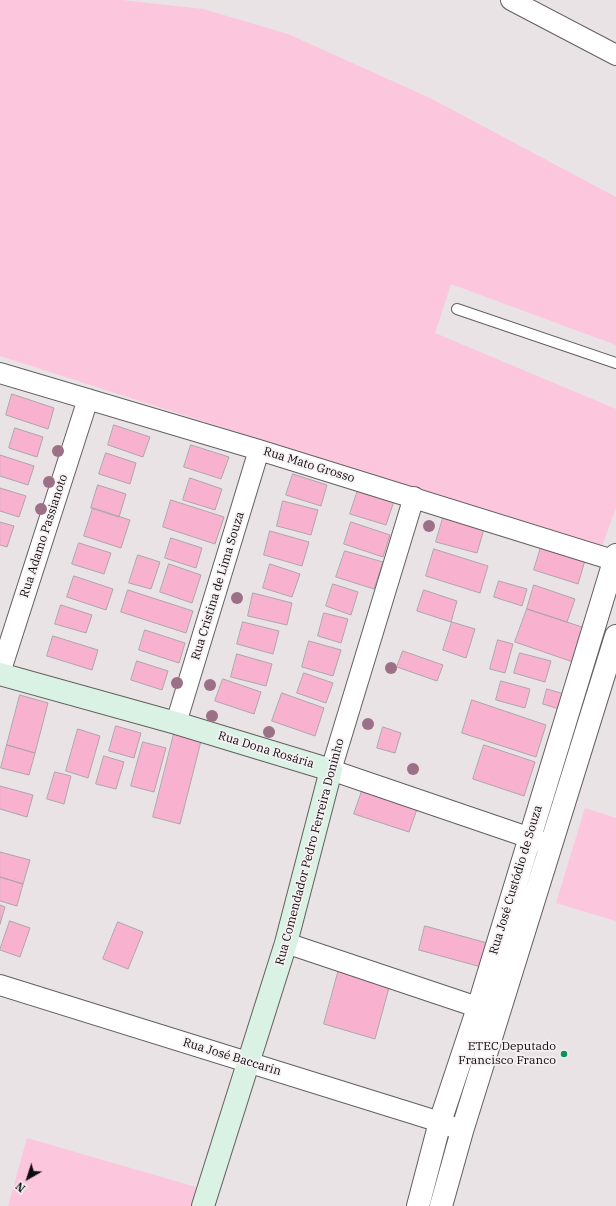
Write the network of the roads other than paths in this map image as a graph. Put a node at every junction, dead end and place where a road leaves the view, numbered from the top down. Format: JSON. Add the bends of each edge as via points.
{"nodes":[{"id":1,"x":511,"y":0,"type":"edge"},
{"id":2,"x":616,"y":55,"type":"edge"},
{"id":3,"x":457,"y":309,"type":"dead end"},
{"id":4,"x":616,"y":363,"type":"edge"},
{"id":5,"x":0,"y":373,"type":"edge"},
{"id":6,"x":88,"y":399,"type":"junction"},
{"id":7,"x":259,"y":450,"type":"junction"},
{"id":8,"x":414,"y":497,"type":"junction"},
{"id":9,"x":616,"y":559,"type":"edge"},
{"id":10,"x":616,"y":636,"type":"edge"},
{"id":11,"x":0,"y":673,"type":"edge"},
{"id":12,"x":176,"y":723,"type":"junction"},
{"id":13,"x":331,"y":770,"type":"junction"},
{"id":14,"x":529,"y":837,"type":"junction"},
{"id":15,"x":550,"y":844,"type":"junction"},
{"id":16,"x":286,"y":943,"type":"junction"},
{"id":17,"x":0,"y":985,"type":"edge"},
{"id":18,"x":478,"y":1008,"type":"junction"},
{"id":19,"x":499,"y":1014,"type":"junction"},
{"id":20,"x":248,"y":1062,"type":"junction"},
{"id":21,"x":440,"y":1122,"type":"junction"},
{"id":22,"x":462,"y":1131,"type":"junction"},
{"id":23,"x":203,"y":1206,"type":"edge"},
{"id":24,"x":418,"y":1206,"type":"edge"},
{"id":25,"x":441,"y":1206,"type":"edge"}],
"edges":[{"from":1,"to":2,"type":"street"},
{"from":3,"to":4,"type":"lane"},
{"from":5,"to":6,"type":"street","name":"Rua Mato Grosso"},
{"from":6,"to":7,"type":"street","name":"Rua Mato Grosso"},
{"from":6,"to":11,"type":"street","name":"Rua Adamo Passianoto"},
{"from":7,"to":8,"type":"street","name":"Rua Mato Grosso"},
{"from":7,"to":12,"type":"street","name":"Rua Cristina de Lima Souza"},
{"from":8,"to":9,"type":"street","name":"Rua Mato Grosso"},
{"from":8,"to":13,"type":"street","name":"Rua Comendador Pedro Ferreira Doninho"},
{"from":9,"to":14,"type":"street","name":"Rua José Custódio de Souza"},
{"from":10,"to":15,"type":"street","name":"Rua José Custódio de Souza"},
{"from":11,"to":12,"type":"main road","name":"Rua Dona Rosária"},
{"from":12,"to":13,"type":"main road","name":"Rua Dona Rosária"},
{"from":13,"to":14,"type":"street","name":"Rua Dona Rosária"},
{"from":13,"to":16,"type":"main road","name":"Rua Comendador Pedro Ferreira Doninho"},
{"from":14,"to":15,"type":"street","name":"Rua Dona Rosária"},
{"from":14,"to":18,"type":"street","name":"Rua José Custódio de Souza"},
{"from":15,"to":19,"type":"street","name":"Rua José Custódio de Souza"},
{"from":16,"to":18,"type":"street"},
{"from":16,"to":20,"type":"main road","name":"Rua Comendador Pedro Ferreira Doninho"},
{"from":17,"to":20,"type":"street","name":"Rua José Baccarin"},
{"from":18,"to":19,"type":"street"},
{"from":18,"to":21,"type":"street","name":"Rua José Custódio de Souza"},
{"from":19,"to":22,"type":"street","name":"Rua José Custódio de Souza"},
{"from":20,"to":21,"type":"street","name":"Rua José Baccarin"},
{"from":20,"to":23,"type":"main road","name":"Rua Comendador Pedro Ferreira Doninho"},
{"from":21,"to":22,"type":"street","name":"Rua José Baccarin"},
{"from":21,"to":24,"type":"street","name":"Rua José Custódio de Souza"},
{"from":22,"to":25,"type":"street","name":"Rua José Custódio de Souza"}]}
